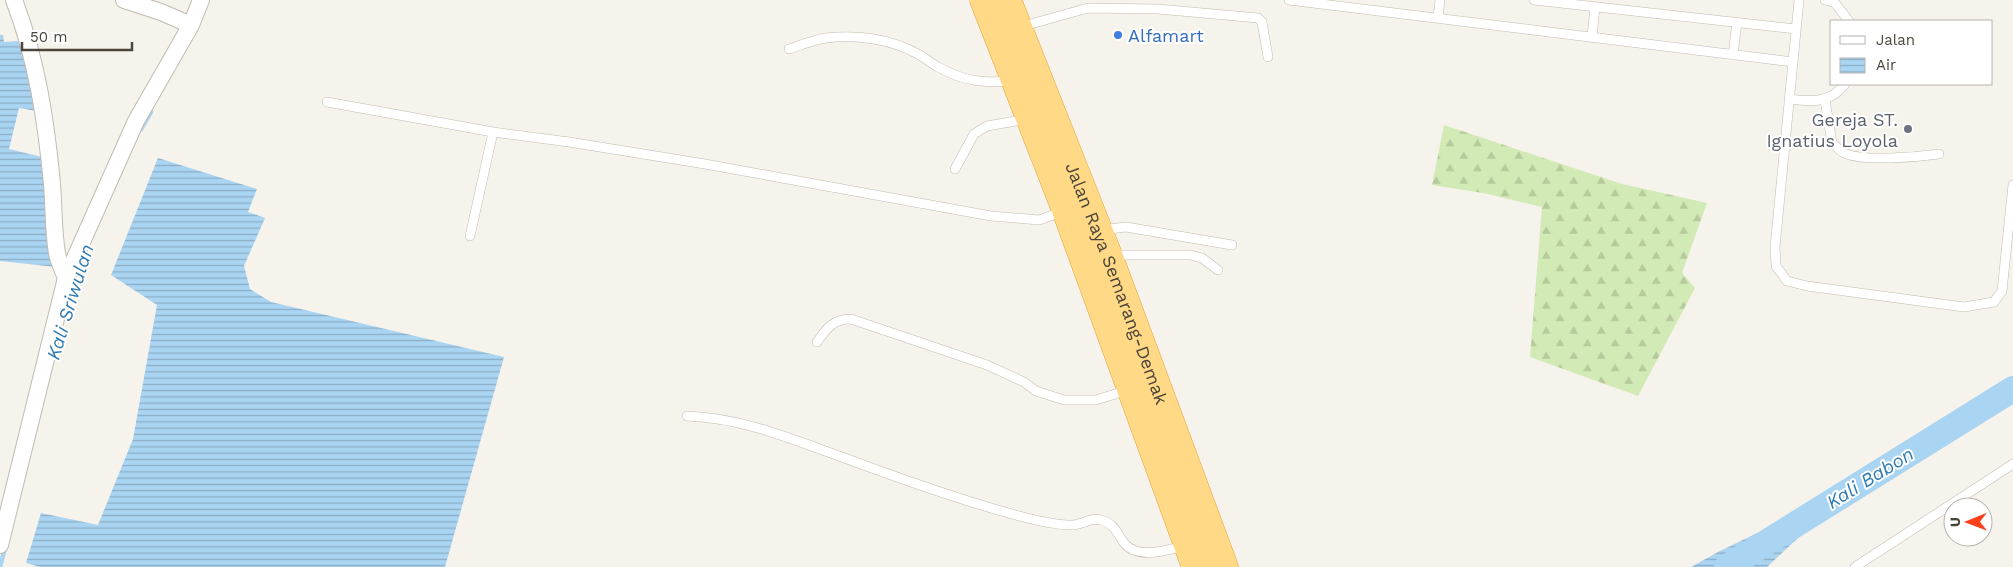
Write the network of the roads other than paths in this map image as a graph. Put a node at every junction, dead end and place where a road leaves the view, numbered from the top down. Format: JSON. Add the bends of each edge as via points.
{"nodes":[{"id":1,"x":14,"y":0,"type":"edge"},
{"id":2,"x":124,"y":0,"type":"edge"},
{"id":3,"x":201,"y":0,"type":"edge"},
{"id":4,"x":984,"y":0,"type":"edge"},
{"id":5,"x":1007,"y":0,"type":"edge"},
{"id":6,"x":1289,"y":0,"type":"edge"},
{"id":7,"x":1440,"y":0,"type":"edge"},
{"id":8,"x":1534,"y":0,"type":"edge"},
{"id":9,"x":1799,"y":0,"type":"edge"},
{"id":10,"x":1309,"y":1,"type":"edge"},
{"id":11,"x":1831,"y":1,"type":"edge"},
{"id":12,"x":1595,"y":7,"type":"junction"},
{"id":13,"x":1438,"y":18,"type":"junction"},
{"id":14,"x":1848,"y":20,"type":"edge"},
{"id":15,"x":1737,"y":22,"type":"junction"},
{"id":16,"x":191,"y":25,"type":"junction"},
{"id":17,"x":1018,"y":28,"type":"junction"},
{"id":18,"x":1796,"y":29,"type":"junction"},
{"id":19,"x":1592,"y":37,"type":"junction"},
{"id":20,"x":789,"y":48,"type":"dead end"},
{"id":21,"x":1733,"y":54,"type":"junction"},
{"id":22,"x":1268,"y":57,"type":"dead end"},
{"id":23,"x":1793,"y":62,"type":"junction"},
{"id":24,"x":1015,"y":80,"type":"junction"},
{"id":25,"x":1844,"y":85,"type":"edge"},
{"id":26,"x":1790,"y":99,"type":"junction"},
{"id":27,"x":1825,"y":100,"type":"junction"},
{"id":28,"x":327,"y":102,"type":"dead end"},
{"id":29,"x":1030,"y":118,"type":"junction"},
{"id":30,"x":493,"y":132,"type":"junction"},
{"id":31,"x":1939,"y":154,"type":"dead end"},
{"id":32,"x":956,"y":169,"type":"dead end"},
{"id":33,"x":2013,"y":185,"type":"edge"},
{"id":34,"x":1066,"y":210,"type":"junction"},
{"id":35,"x":1098,"y":230,"type":"junction"},
{"id":36,"x":470,"y":236,"type":"dead end"},
{"id":37,"x":1232,"y":244,"type":"dead end"},
{"id":38,"x":1108,"y":255,"type":"junction"},
{"id":39,"x":1218,"y":270,"type":"dead end"},
{"id":40,"x":66,"y":278,"type":"junction"},
{"id":41,"x":817,"y":342,"type":"dead end"},
{"id":42,"x":1131,"y":389,"type":"junction"},
{"id":43,"x":686,"y":416,"type":"dead end"},
{"id":44,"x":2013,"y":464,"type":"edge"},
{"id":45,"x":0,"y":545,"type":"edge"},
{"id":46,"x":1192,"y":556,"type":"edge"},
{"id":47,"x":1224,"y":567,"type":"edge"},
{"id":48,"x":1855,"y":567,"type":"edge"}],
"edges":[{"from":1,"to":40,"type":"street","via":[[26,31],[39,85],[57,255]]},
{"from":2,"to":16,"type":"street"},
{"from":3,"to":16,"type":"street"},
{"from":4,"to":24,"type":"highway","name":"Jalan Raya Semarang-Demak"},
{"from":5,"to":17,"type":"highway","name":"Jalan Raya Semarang-Demak"},
{"from":6,"to":10,"type":"lane"},
{"from":7,"to":13,"type":"lane"},
{"from":8,"to":12,"type":"lane"},
{"from":9,"to":18,"type":"lane"},
{"from":10,"to":13,"type":"lane"},
{"from":11,"to":14,"type":"lane"},
{"from":12,"to":15,"type":"lane"},
{"from":12,"to":19,"type":"lane"},
{"from":13,"to":19,"type":"lane"},
{"from":15,"to":18,"type":"lane"},
{"from":15,"to":21,"type":"lane"},
{"from":16,"to":40,"type":"street","via":[[136,121]]},
{"from":17,"to":22,"type":"lane","via":[[1088,8],[1158,9],[1258,18],[1262,22]]},
{"from":17,"to":35,"type":"highway","name":"Jalan Raya Semarang-Demak"},
{"from":18,"to":23,"type":"lane"},
{"from":19,"to":21,"type":"lane"},
{"from":20,"to":24,"type":"lane","via":[[824,38],[853,36],[891,43],[915,52],[939,68],[970,81]]},
{"from":21,"to":23,"type":"lane"},
{"from":23,"to":26,"type":"lane"},
{"from":24,"to":29,"type":"highway","name":"Jalan Raya Semarang-Demak"},
{"from":25,"to":27,"type":"lane"},
{"from":26,"to":27,"type":"lane"},
{"from":26,"to":33,"type":"lane","via":[[1775,247],[1776,266],[1787,281],[1964,307],[1994,302],[2002,291]]},
{"from":27,"to":31,"type":"lane","via":[[1832,144],[1845,153],[1866,157]]},
{"from":28,"to":30,"type":"lane"},
{"from":29,"to":32,"type":"lane","via":[[987,126],[974,134]]},
{"from":29,"to":34,"type":"highway","name":"Jalan Raya Semarang-Demak"},
{"from":30,"to":34,"type":"lane","via":[[715,166],[991,216],[1038,220]]},
{"from":30,"to":36,"type":"lane"},
{"from":34,"to":42,"type":"highway","name":"Jalan Raya Semarang-Demak"},
{"from":35,"to":37,"type":"lane","via":[[1126,227]]},
{"from":35,"to":38,"type":"highway","name":"Jalan Raya Semarang-Demak"},
{"from":38,"to":39,"type":"lane","via":[[1190,255],[1202,258]]},
{"from":38,"to":47,"type":"highway","name":"Jalan Raya Semarang-Demak"},
{"from":40,"to":45,"type":"street"},
{"from":41,"to":42,"type":"lane","via":[[829,325],[841,319],[851,319],[987,365],[1036,391],[1064,400],[1096,400]]},
{"from":42,"to":46,"type":"highway","name":"Jalan Raya Semarang-Demak"},
{"from":43,"to":46,"type":"lane","via":[[723,419],[791,437],[939,493],[1014,515],[1074,525],[1088,519],[1100,519],[1112,525],[1126,545],[1140,552]]},
{"from":44,"to":48,"type":"lane"}]}
